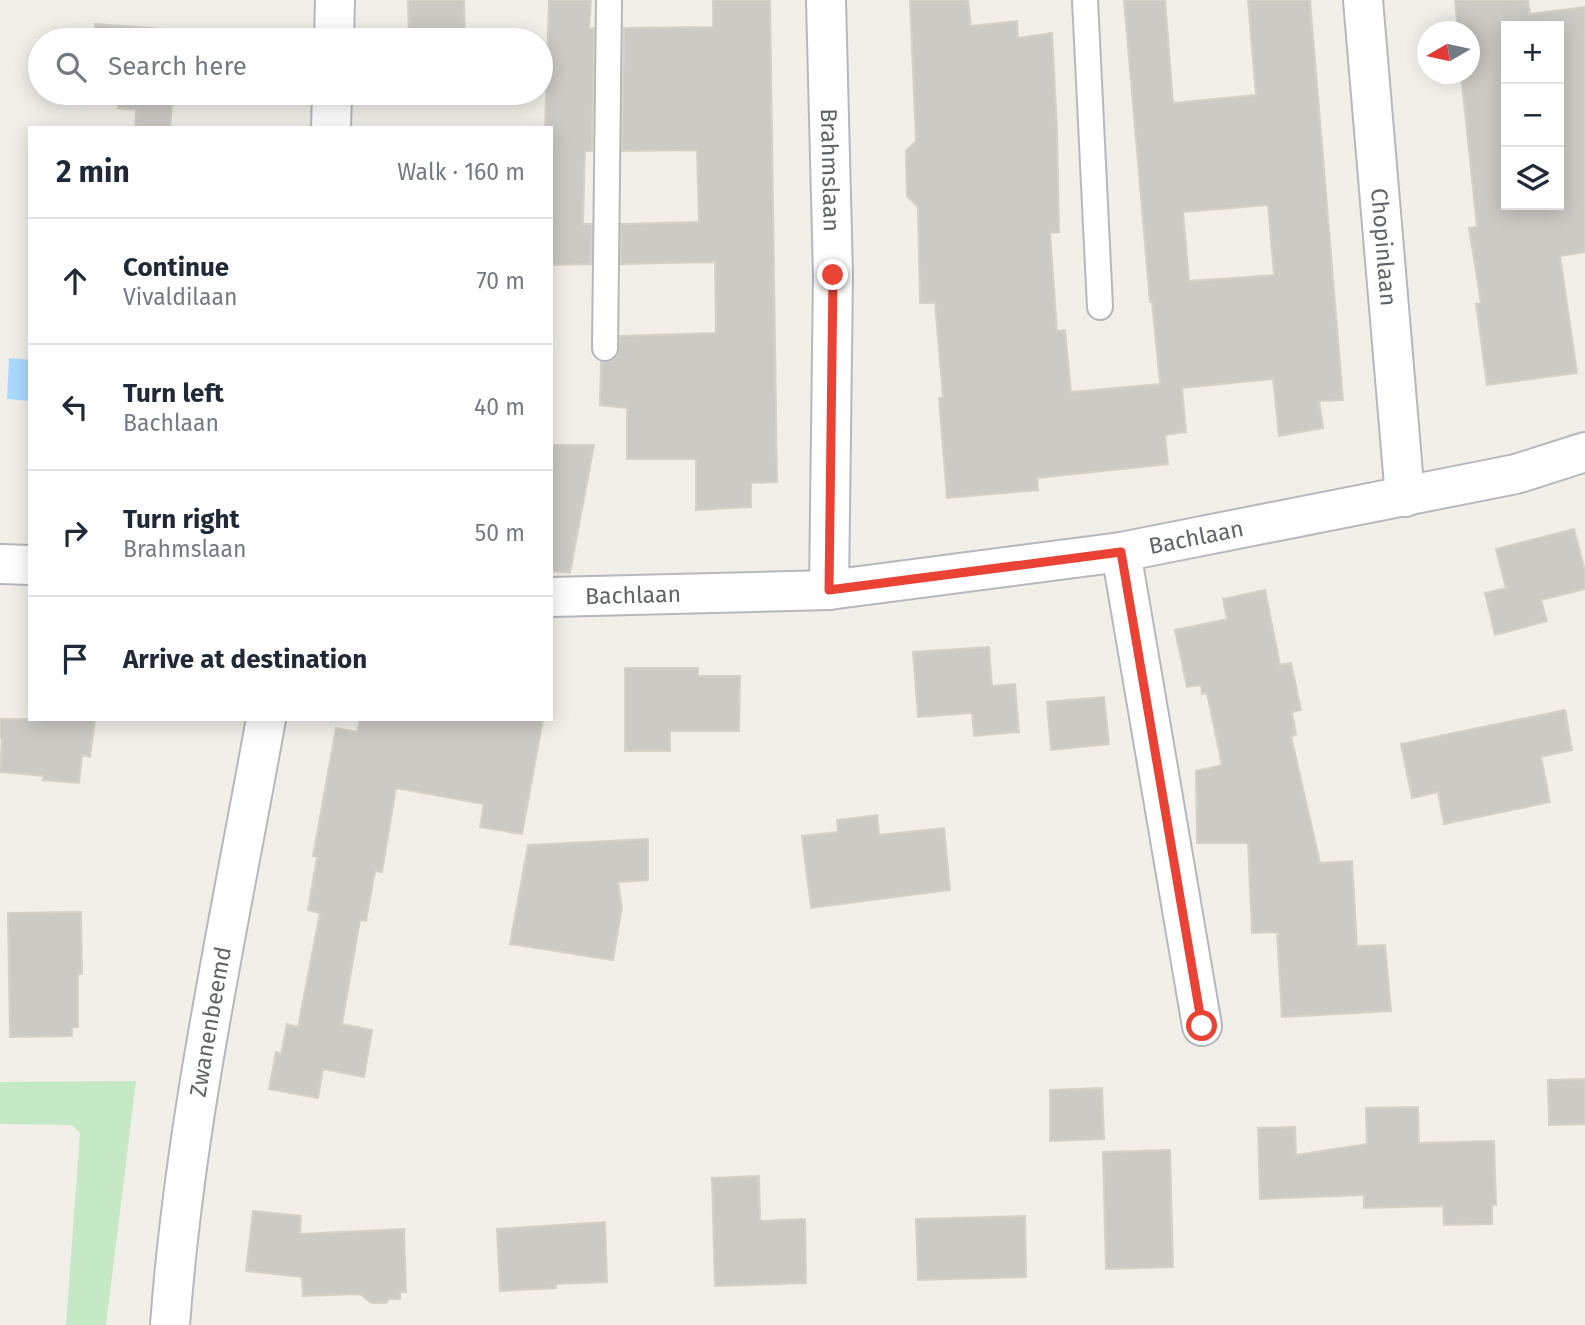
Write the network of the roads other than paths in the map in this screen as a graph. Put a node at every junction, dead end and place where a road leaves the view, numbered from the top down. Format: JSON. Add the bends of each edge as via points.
{"nodes":[{"id":1,"x":335,"y":0,"type":"edge"},
{"id":2,"x":609,"y":0,"type":"edge"},
{"id":3,"x":826,"y":0,"type":"edge"},
{"id":4,"x":1085,"y":0,"type":"edge"},
{"id":5,"x":1363,"y":0,"type":"edge"},
{"id":6,"x":334,"y":28,"type":"edge"},
{"id":7,"x":332,"y":105,"type":"edge"},
{"id":8,"x":331,"y":126,"type":"edge"},
{"id":9,"x":1100,"y":307,"type":"dead end"},
{"id":10,"x":606,"y":348,"type":"dead end"},
{"id":11,"x":1585,"y":452,"type":"edge"},
{"id":12,"x":1405,"y":497,"type":"junction"},
{"id":13,"x":1121,"y":552,"type":"junction"},
{"id":14,"x":0,"y":564,"type":"edge"},
{"id":15,"x":28,"y":565,"type":"edge"},
{"id":16,"x":829,"y":590,"type":"junction"},
{"id":17,"x":553,"y":597,"type":"edge"},
{"id":18,"x":266,"y":721,"type":"edge"},
{"id":19,"x":1202,"y":1026,"type":"dead end"},
{"id":20,"x":170,"y":1325,"type":"edge"}],
"edges":[{"from":1,"to":6,"type":"street"},
{"from":2,"to":10,"type":"lane"},
{"from":3,"to":16,"type":"street","name":"Brahmslaan","via":[[833,275]]},
{"from":4,"to":9,"type":"lane"},
{"from":5,"to":12,"type":"street","name":"Chopinlaan"},
{"from":7,"to":8,"type":"street"},
{"from":11,"to":12,"type":"street","name":"Bachlaan","via":[[1517,474]]},
{"from":12,"to":13,"type":"street","name":"Bachlaan"},
{"from":13,"to":16,"type":"street","name":"Bachlaan"},
{"from":13,"to":19,"type":"street"},
{"from":14,"to":15,"type":"street"},
{"from":16,"to":17,"type":"street","name":"Bachlaan"},
{"from":18,"to":20,"type":"street","name":"Zwanenbeemd","via":[[194,1123]]}]}
